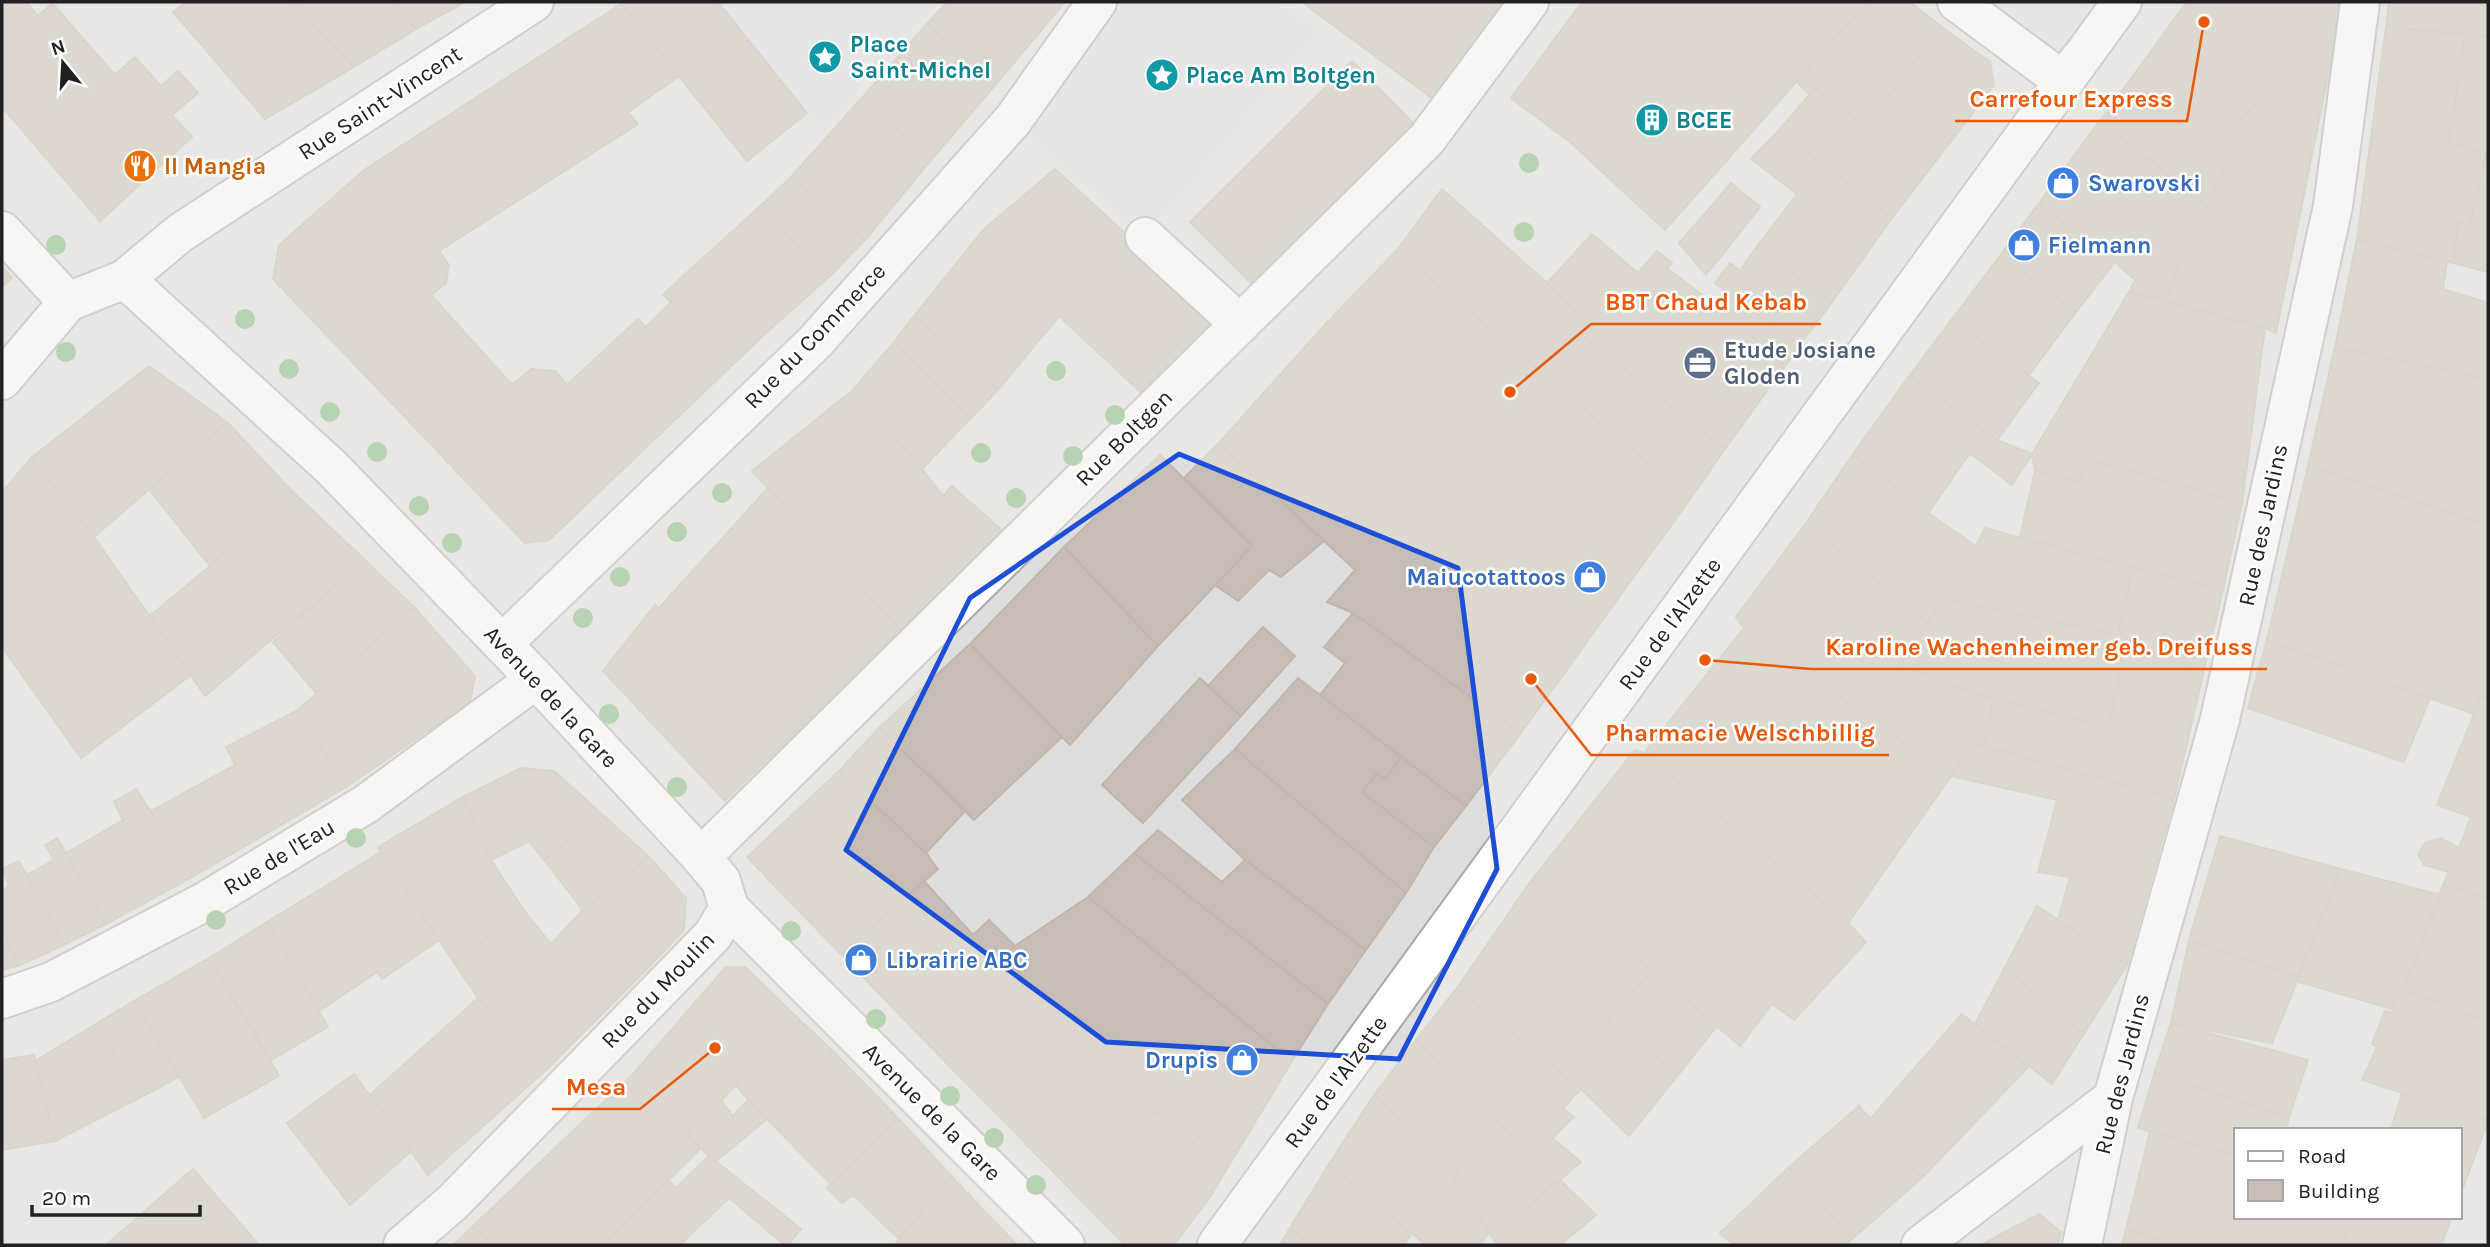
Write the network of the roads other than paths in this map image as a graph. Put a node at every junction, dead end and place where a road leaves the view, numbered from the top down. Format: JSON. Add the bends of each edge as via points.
{"nodes":[{"id":1,"x":534,"y":2,"type":"edge"},
{"id":2,"x":1097,"y":2,"type":"edge"},
{"id":3,"x":1528,"y":2,"type":"edge"},
{"id":4,"x":1957,"y":2,"type":"edge"},
{"id":5,"x":2122,"y":2,"type":"edge"},
{"id":6,"x":2360,"y":2,"type":"edge"},
{"id":7,"x":2063,"y":81,"type":"junction"},
{"id":8,"x":2,"y":231,"type":"edge"},
{"id":9,"x":1144,"y":237,"type":"dead end"},
{"id":10,"x":125,"y":279,"type":"junction"},
{"id":11,"x":68,"y":302,"type":"junction"},
{"id":12,"x":1240,"y":324,"type":"junction"},
{"id":13,"x":2,"y":380,"type":"edge"},
{"id":14,"x":502,"y":643,"type":"junction"},
{"id":15,"x":536,"y":679,"type":"junction"},
{"id":16,"x":701,"y":857,"type":"junction"},
{"id":17,"x":729,"y":908,"type":"junction"},
{"id":18,"x":2,"y":999,"type":"edge"},
{"id":19,"x":2113,"y":1098,"type":"junction"},
{"id":20,"x":403,"y":1245,"type":"edge"},
{"id":21,"x":1065,"y":1245,"type":"edge"},
{"id":22,"x":1217,"y":1245,"type":"edge"},
{"id":23,"x":1921,"y":1245,"type":"edge"},
{"id":24,"x":2082,"y":1245,"type":"edge"}],
"edges":[{"from":1,"to":10,"type":"street","name":"Rue Saint-Vincent","via":[[180,233]]},
{"from":2,"to":14,"type":"street","name":"Rue du Commerce","via":[[1013,120],[815,342]]},
{"from":3,"to":12,"type":"street","name":"Rue Boltgen","via":[[1426,140]]},
{"from":4,"to":7,"type":"street"},
{"from":5,"to":7,"type":"street","name":"Rue de l'Alzette"},
{"from":6,"to":19,"type":"street","name":"Rue des Jardins","via":[[2333,206],[2220,719]]},
{"from":7,"to":22,"type":"street","name":"Rue de l'Alzette"},
{"from":8,"to":11,"type":"street"},
{"from":9,"to":12,"type":"street"},
{"from":10,"to":11,"type":"street"},
{"from":10,"to":14,"type":"street","name":"Avenue de la Gare","via":[[332,468]]},
{"from":11,"to":13,"type":"street"},
{"from":12,"to":16,"type":"street","name":"Rue Boltgen"},
{"from":14,"to":15,"type":"street","name":"Avenue de la Gare"},
{"from":15,"to":16,"type":"street","name":"Avenue de la Gare"},
{"from":15,"to":18,"type":"street","name":"Rue de l'Eau","via":[[366,804],[208,900],[51,982]]},
{"from":16,"to":17,"type":"street","name":"Avenue de la Gare","via":[[721,881]]},
{"from":17,"to":20,"type":"street","name":"Rue du Moulin","via":[[713,935],[452,1203]]},
{"from":17,"to":21,"type":"street","name":"Avenue de la Gare"},
{"from":19,"to":23,"type":"street"},
{"from":19,"to":24,"type":"street","name":"Rue des Jardins"}]}
